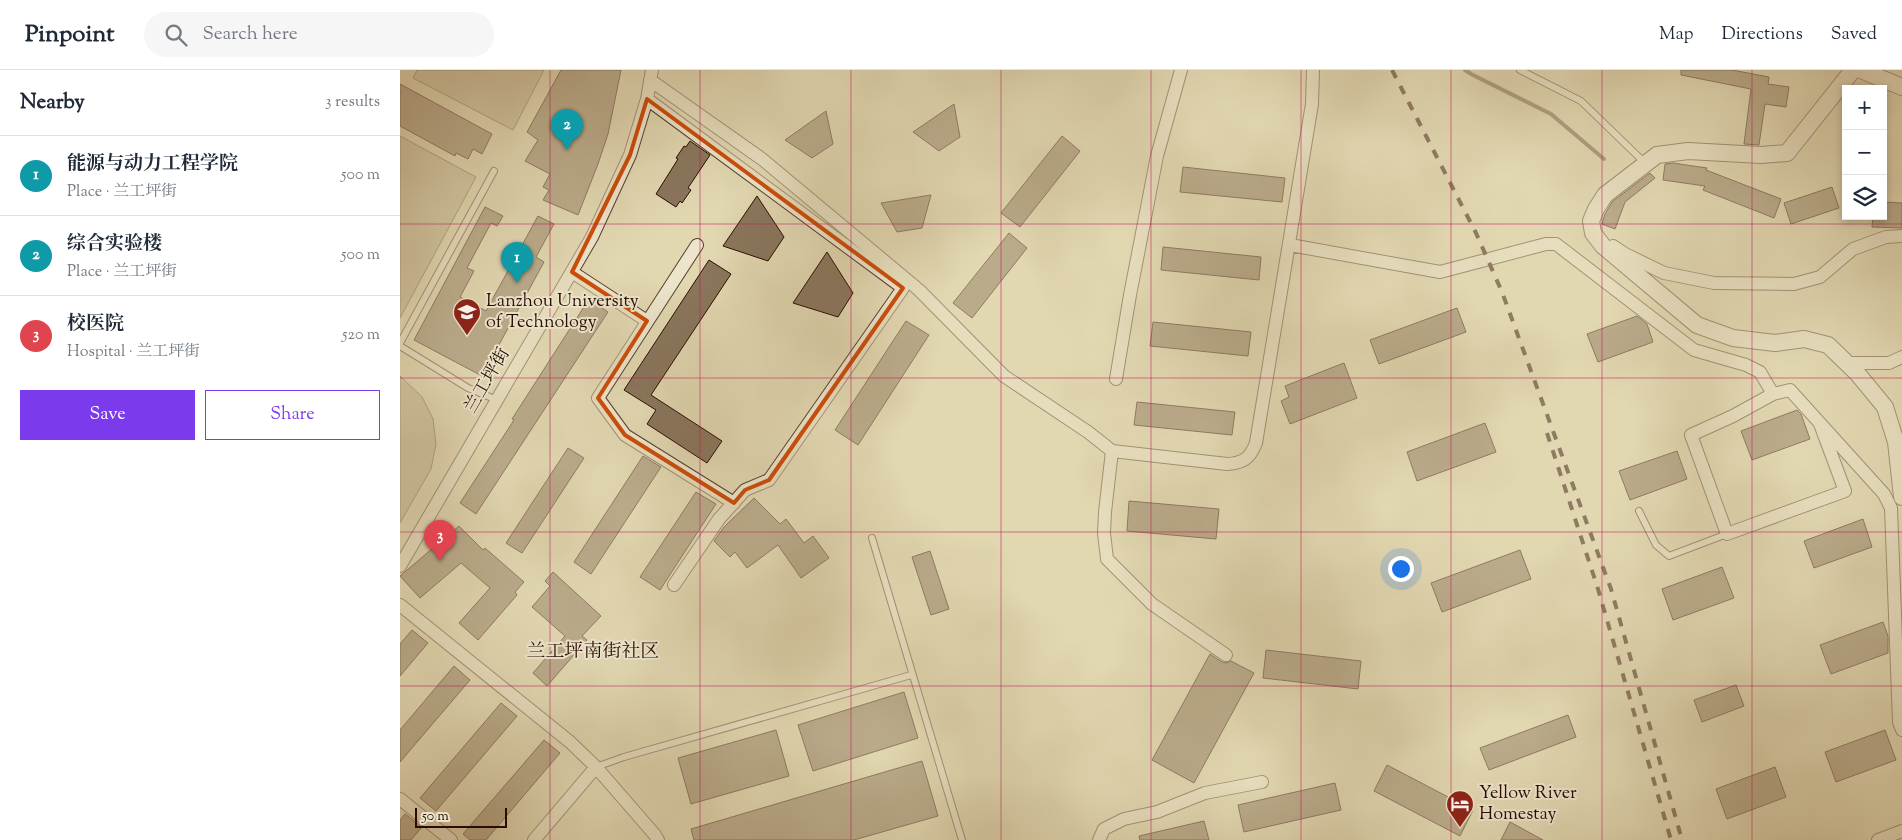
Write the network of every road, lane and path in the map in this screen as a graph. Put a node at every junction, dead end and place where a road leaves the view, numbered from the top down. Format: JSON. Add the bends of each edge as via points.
{"nodes":[{"id":1,"x":1181,"y":70,"type":"edge"},
{"id":2,"x":1313,"y":70,"type":"edge"},
{"id":3,"x":1520,"y":70,"type":"edge"},
{"id":4,"x":1852,"y":70,"type":"edge"},
{"id":5,"x":1861,"y":70,"type":"edge"},
{"id":6,"x":651,"y":75,"type":"edge"},
{"id":7,"x":1902,"y":87,"type":"edge"},
{"id":8,"x":648,"y":99,"type":"junction"},
{"id":9,"x":1645,"y":163,"type":"junction"},
{"id":10,"x":494,"y":171,"type":"dead end"},
{"id":11,"x":1593,"y":233,"type":"junction"},
{"id":12,"x":1902,"y":236,"type":"edge"},
{"id":13,"x":697,"y":245,"type":"dead end"},
{"id":14,"x":1290,"y":246,"type":"junction"},
{"id":15,"x":572,"y":272,"type":"junction"},
{"id":16,"x":647,"y":321,"type":"junction"},
{"id":17,"x":400,"y":344,"type":"edge"},
{"id":18,"x":1902,"y":357,"type":"edge"},
{"id":19,"x":1846,"y":363,"type":"junction"},
{"id":20,"x":1116,"y":379,"type":"dead end"},
{"id":21,"x":1773,"y":394,"type":"junction"},
{"id":22,"x":497,"y":400,"type":"junction"},
{"id":23,"x":1820,"y":424,"type":"junction"},
{"id":24,"x":1112,"y":451,"type":"junction"},
{"id":25,"x":1902,"y":497,"type":"edge"},
{"id":26,"x":734,"y":503,"type":"junction"},
{"id":27,"x":1639,"y":511,"type":"dead end"},
{"id":28,"x":1727,"y":534,"type":"junction"},
{"id":29,"x":872,"y":538,"type":"dead end"},
{"id":30,"x":400,"y":566,"type":"edge"},
{"id":31,"x":674,"y":585,"type":"dead end"},
{"id":32,"x":400,"y":605,"type":"edge"},
{"id":33,"x":1226,"y":655,"type":"dead end"},
{"id":34,"x":912,"y":675,"type":"junction"},
{"id":35,"x":1902,"y":730,"type":"edge"},
{"id":36,"x":596,"y":767,"type":"junction"},
{"id":37,"x":1262,"y":782,"type":"dead end"},
{"id":38,"x":400,"y":799,"type":"edge"},
{"id":39,"x":1902,"y":831,"type":"edge"},
{"id":40,"x":451,"y":840,"type":"edge"},
{"id":41,"x":534,"y":840,"type":"edge"},
{"id":42,"x":658,"y":840,"type":"edge"},
{"id":43,"x":962,"y":840,"type":"edge"},
{"id":44,"x":1099,"y":840,"type":"edge"},
{"id":45,"x":1878,"y":840,"type":"edge"}],
"edges":[{"from":1,"to":20,"type":"street","via":[[1157,156]]},
{"from":2,"to":14,"type":"street","via":[[1312,104]]},
{"from":3,"to":9,"type":"lane","via":[[1581,101]]},
{"from":4,"to":9,"type":"street","via":[[1786,153],[1761,155],[1688,151],[1657,156]]},
{"from":5,"to":7,"type":"street"},
{"from":6,"to":8,"type":"street","name":"兰工坪街"},
{"from":6,"to":24,"type":"street","via":[[762,158],[919,290],[1004,376]]},
{"from":8,"to":15,"type":"street","name":"兰工坪街","via":[[630,155]]},
{"from":8,"to":26,"type":"street","via":[[903,288],[769,480],[745,490]]},
{"from":9,"to":11,"type":"street","via":[[1605,195],[1591,221]]},
{"from":10,"to":17,"type":"lane"},
{"from":11,"to":12,"type":"street","via":[[1625,254],[1664,273],[1714,283],[1794,284],[1820,277],[1853,249],[1886,237]]},
{"from":11,"to":19,"type":"street","via":[[1603,246],[1698,325],[1733,338],[1775,343],[1804,339],[1828,345]]},
{"from":13,"to":16,"type":"street"},
{"from":14,"to":21,"type":"street","via":[[1440,272],[1556,244],[1694,350],[1760,372]]},
{"from":14,"to":24,"type":"street","via":[[1252,454],[1238,464],[1227,464]]},
{"from":15,"to":16,"type":"street"},
{"from":15,"to":22,"type":"street","name":"兰工坪街"},
{"from":16,"to":26,"type":"street","via":[[598,398],[625,435]]},
{"from":17,"to":22,"type":"lane","via":[[468,388]]},
{"from":18,"to":19,"type":"street","via":[[1890,363]]},
{"from":19,"to":25,"type":"street","via":[[1885,407],[1896,442]]},
{"from":21,"to":23,"type":"street","via":[[1790,390]]},
{"from":21,"to":28,"type":"street","via":[[1691,435]]},
{"from":22,"to":30,"type":"street","name":"兰工坪街"},
{"from":23,"to":28,"type":"street","via":[[1845,490]]},
{"from":23,"to":35,"type":"street","via":[[1884,494],[1891,508],[1899,722]]},
{"from":24,"to":33,"type":"street","via":[[1104,533],[1107,559],[1152,604]]},
{"from":26,"to":31,"type":"street"},
{"from":27,"to":28,"type":"lane","via":[[1656,545],[1669,556]]},
{"from":29,"to":34,"type":"lane"},
{"from":32,"to":36,"type":"street","via":[[570,742]]},
{"from":34,"to":36,"type":"lane"},
{"from":34,"to":43,"type":"lane"},
{"from":36,"to":41,"type":"street"},
{"from":36,"to":42,"type":"street"},
{"from":37,"to":44,"type":"street","via":[[1204,793],[1157,812],[1124,819],[1104,829]]},
{"from":38,"to":40,"type":"street"},
{"from":39,"to":45,"type":"street"}]}
